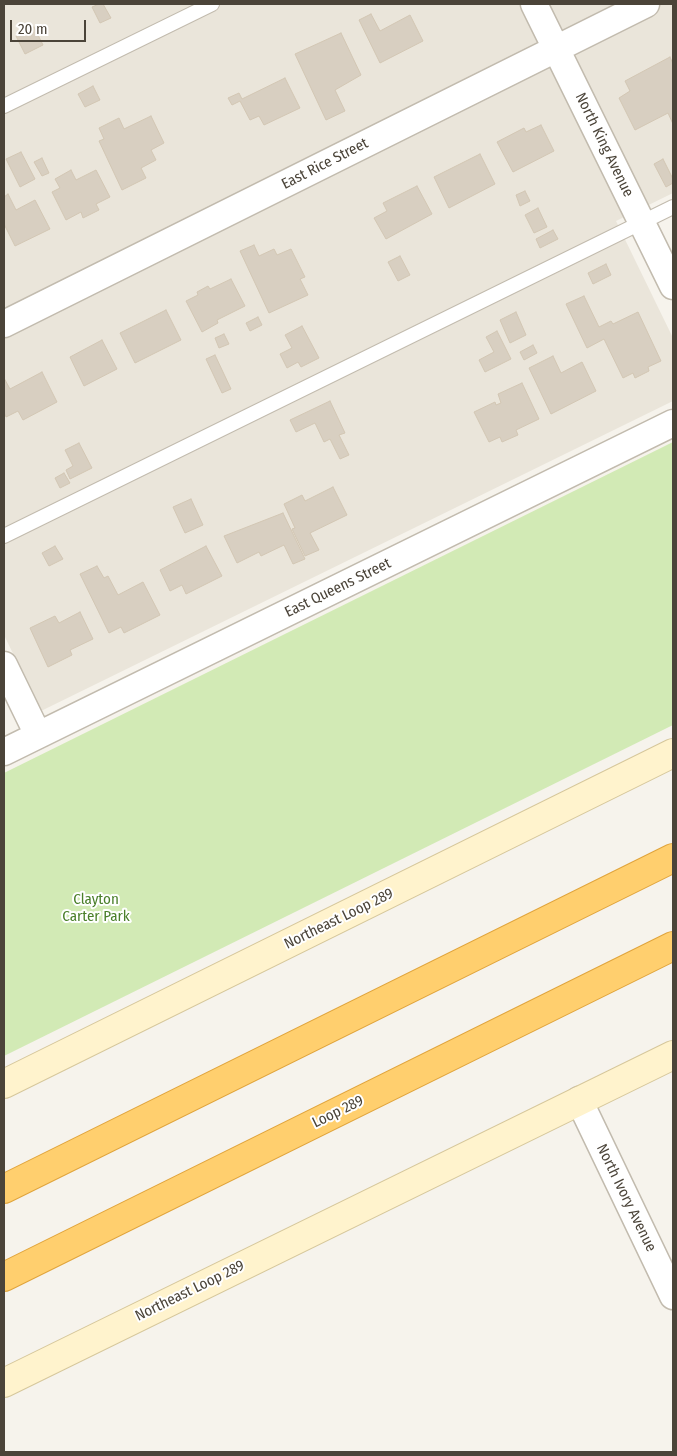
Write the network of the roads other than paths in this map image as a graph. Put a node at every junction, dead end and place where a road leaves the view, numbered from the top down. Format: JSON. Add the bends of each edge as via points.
{"nodes":[{"id":1,"x":212,"y":4,"type":"edge"},
{"id":2,"x":534,"y":4,"type":"edge"},
{"id":3,"x":646,"y":4,"type":"edge"},
{"id":4,"x":556,"y":48,"type":"junction"},
{"id":5,"x":4,"y":106,"type":"edge"},
{"id":6,"x":673,"y":207,"type":"edge"},
{"id":7,"x":642,"y":223,"type":"junction"},
{"id":8,"x":673,"y":286,"type":"edge"},
{"id":9,"x":4,"y":324,"type":"edge"},
{"id":10,"x":673,"y":423,"type":"edge"},
{"id":11,"x":4,"y":536,"type":"edge"},
{"id":12,"x":4,"y":665,"type":"edge"},
{"id":13,"x":38,"y":735,"type":"junction"},
{"id":14,"x":4,"y":752,"type":"edge"},
{"id":15,"x":673,"y":753,"type":"edge"},
{"id":16,"x":673,"y":854,"type":"edge"},
{"id":17,"x":673,"y":858,"type":"edge"},
{"id":18,"x":621,"y":884,"type":"junction"},
{"id":19,"x":673,"y":946,"type":"edge"},
{"id":20,"x":673,"y":1056,"type":"edge"},
{"id":21,"x":4,"y":1084,"type":"edge"},
{"id":22,"x":579,"y":1100,"type":"junction"},
{"id":23,"x":4,"y":1189,"type":"edge"},
{"id":24,"x":4,"y":1277,"type":"edge"},
{"id":25,"x":671,"y":1284,"type":"edge"},
{"id":26,"x":4,"y":1383,"type":"edge"}],
"edges":[{"from":1,"to":5,"type":"lane"},
{"from":2,"to":4,"type":"street","name":"North King Avenue"},
{"from":3,"to":4,"type":"street","name":"East Rice Street"},
{"from":4,"to":7,"type":"street","name":"North King Avenue"},
{"from":4,"to":9,"type":"street","name":"East Rice Street"},
{"from":6,"to":7,"type":"lane"},
{"from":7,"to":8,"type":"street","name":"North King Avenue"},
{"from":7,"to":11,"type":"lane"},
{"from":10,"to":13,"type":"street","name":"East Queens Street"},
{"from":12,"to":13,"type":"street"},
{"from":13,"to":14,"type":"street","name":"East Queens Street"},
{"from":15,"to":21,"type":"main road","name":"Northeast Loop 289"},
{"from":16,"to":18,"type":"highway"},
{"from":17,"to":18,"type":"highway"},
{"from":18,"to":23,"type":"highway"},
{"from":19,"to":24,"type":"highway","name":"Loop 289"},
{"from":20,"to":22,"type":"main road","name":"Northeast Loop 289"},
{"from":22,"to":25,"type":"street","name":"North Ivory Avenue"},
{"from":22,"to":26,"type":"main road","name":"Northeast Loop 289"}]}
